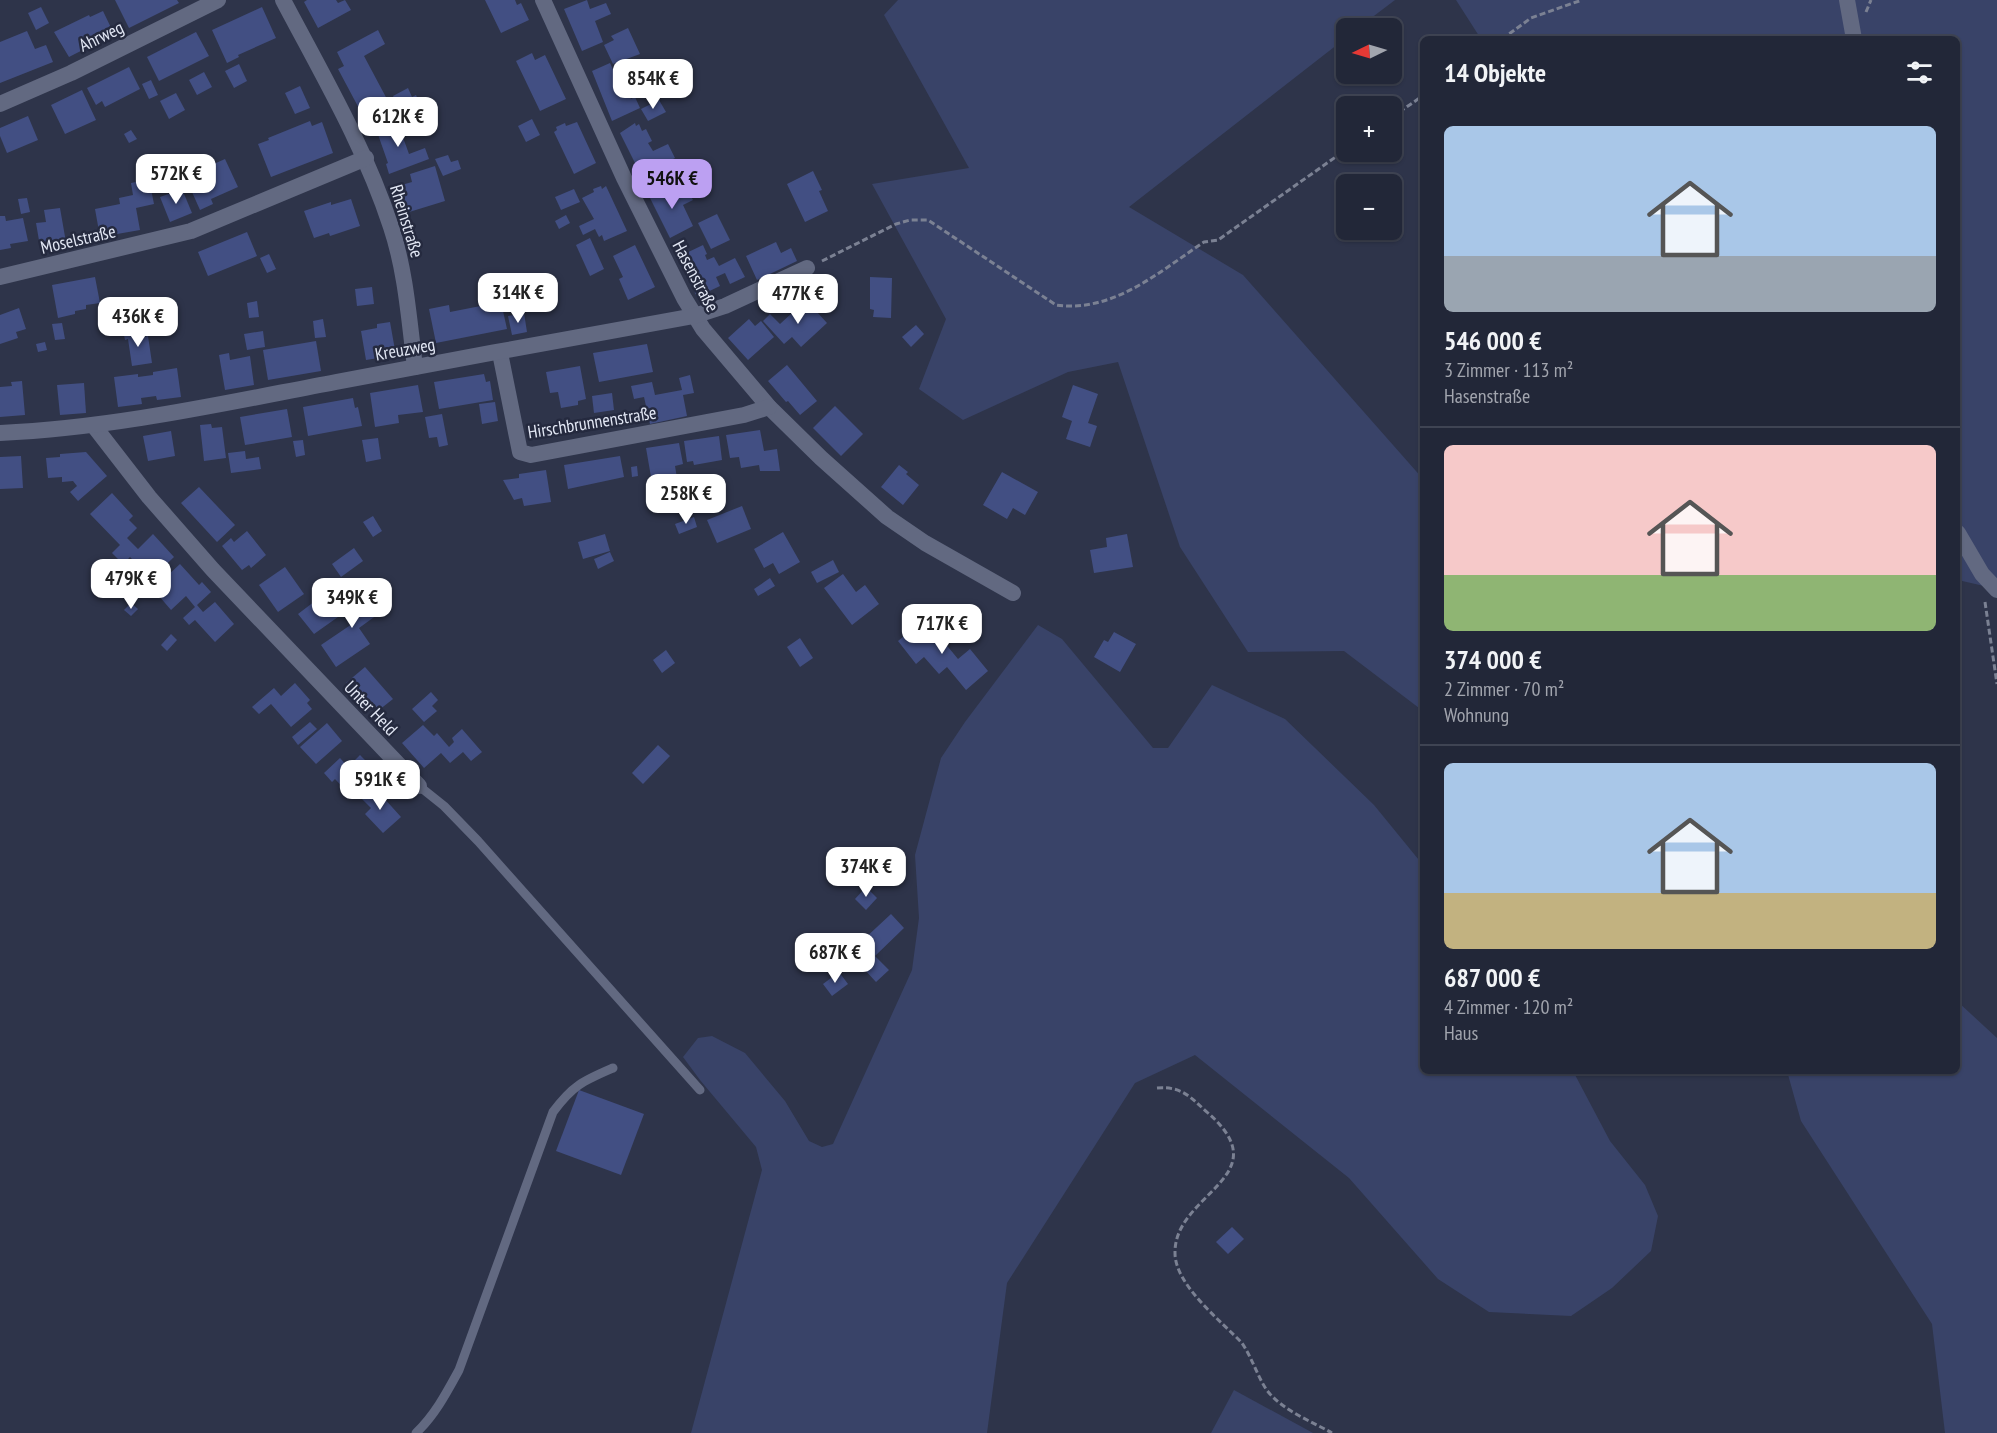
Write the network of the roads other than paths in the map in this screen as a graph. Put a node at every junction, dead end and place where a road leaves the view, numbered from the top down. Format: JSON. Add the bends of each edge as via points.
{"nodes":[{"id":1,"x":218,"y":0,"type":"edge"},
{"id":2,"x":283,"y":0,"type":"edge"},
{"id":3,"x":543,"y":0,"type":"edge"},
{"id":4,"x":1847,"y":0,"type":"edge"},
{"id":5,"x":1853,"y":36,"type":"edge"},
{"id":6,"x":0,"y":104,"type":"edge"},
{"id":7,"x":366,"y":158,"type":"junction"},
{"id":8,"x":807,"y":268,"type":"road end"},
{"id":9,"x":0,"y":277,"type":"edge"},
{"id":10,"x":694,"y":316,"type":"junction"},
{"id":11,"x":500,"y":352,"type":"junction"},
{"id":12,"x":415,"y":367,"type":"junction"},
{"id":13,"x":769,"y":407,"type":"junction"},
{"id":14,"x":94,"y":426,"type":"junction"},
{"id":15,"x":0,"y":433,"type":"edge"},
{"id":16,"x":1960,"y":536,"type":"edge"},
{"id":17,"x":1997,"y":590,"type":"edge"},
{"id":18,"x":1013,"y":592,"type":"dead end"},
{"id":19,"x":419,"y":786,"type":"joint"},
{"id":20,"x":613,"y":1068,"type":"dead end"},
{"id":21,"x":700,"y":1090,"type":"dead end"},
{"id":22,"x":416,"y":1433,"type":"edge"}],
"edges":[{"from":1,"to":6,"type":"street","name":"Ahrweg"},
{"from":2,"to":7,"type":"street","name":"Rheinstraße"},
{"from":3,"to":10,"type":"street","name":"Hasenstraße","via":[[619,168]]},
{"from":4,"to":5,"type":"street"},
{"from":7,"to":9,"type":"street","name":"Moselstraße","via":[[191,231]]},
{"from":7,"to":12,"type":"street","name":"Rheinstraße","via":[[400,261]]},
{"from":8,"to":10,"type":"street","name":"Kreuzweg"},
{"from":10,"to":11,"type":"street","name":"Kreuzweg"},
{"from":10,"to":13,"type":"street","name":"Hasenstraße"},
{"from":11,"to":12,"type":"street","name":"Kreuzweg"},
{"from":11,"to":13,"type":"street","name":"Hirschbrunnenstraße","via":[[520,452],[524,454],[744,416]]},
{"from":12,"to":14,"type":"street","name":"Kreuzweg"},
{"from":13,"to":18,"type":"street","name":"Hasenstraße","via":[[888,517],[925,543]]},
{"from":14,"to":15,"type":"street","name":"Kreuzweg"},
{"from":14,"to":19,"type":"street","name":"Unter Held","via":[[213,570]]},
{"from":16,"to":17,"type":"street","via":[[1982,574]]},
{"from":19,"to":21,"type":"lane","name":"Unter Held","via":[[478,841]]},
{"from":20,"to":22,"type":"lane","via":[[581,1082],[553,1112],[459,1370],[444,1398]]}]}
